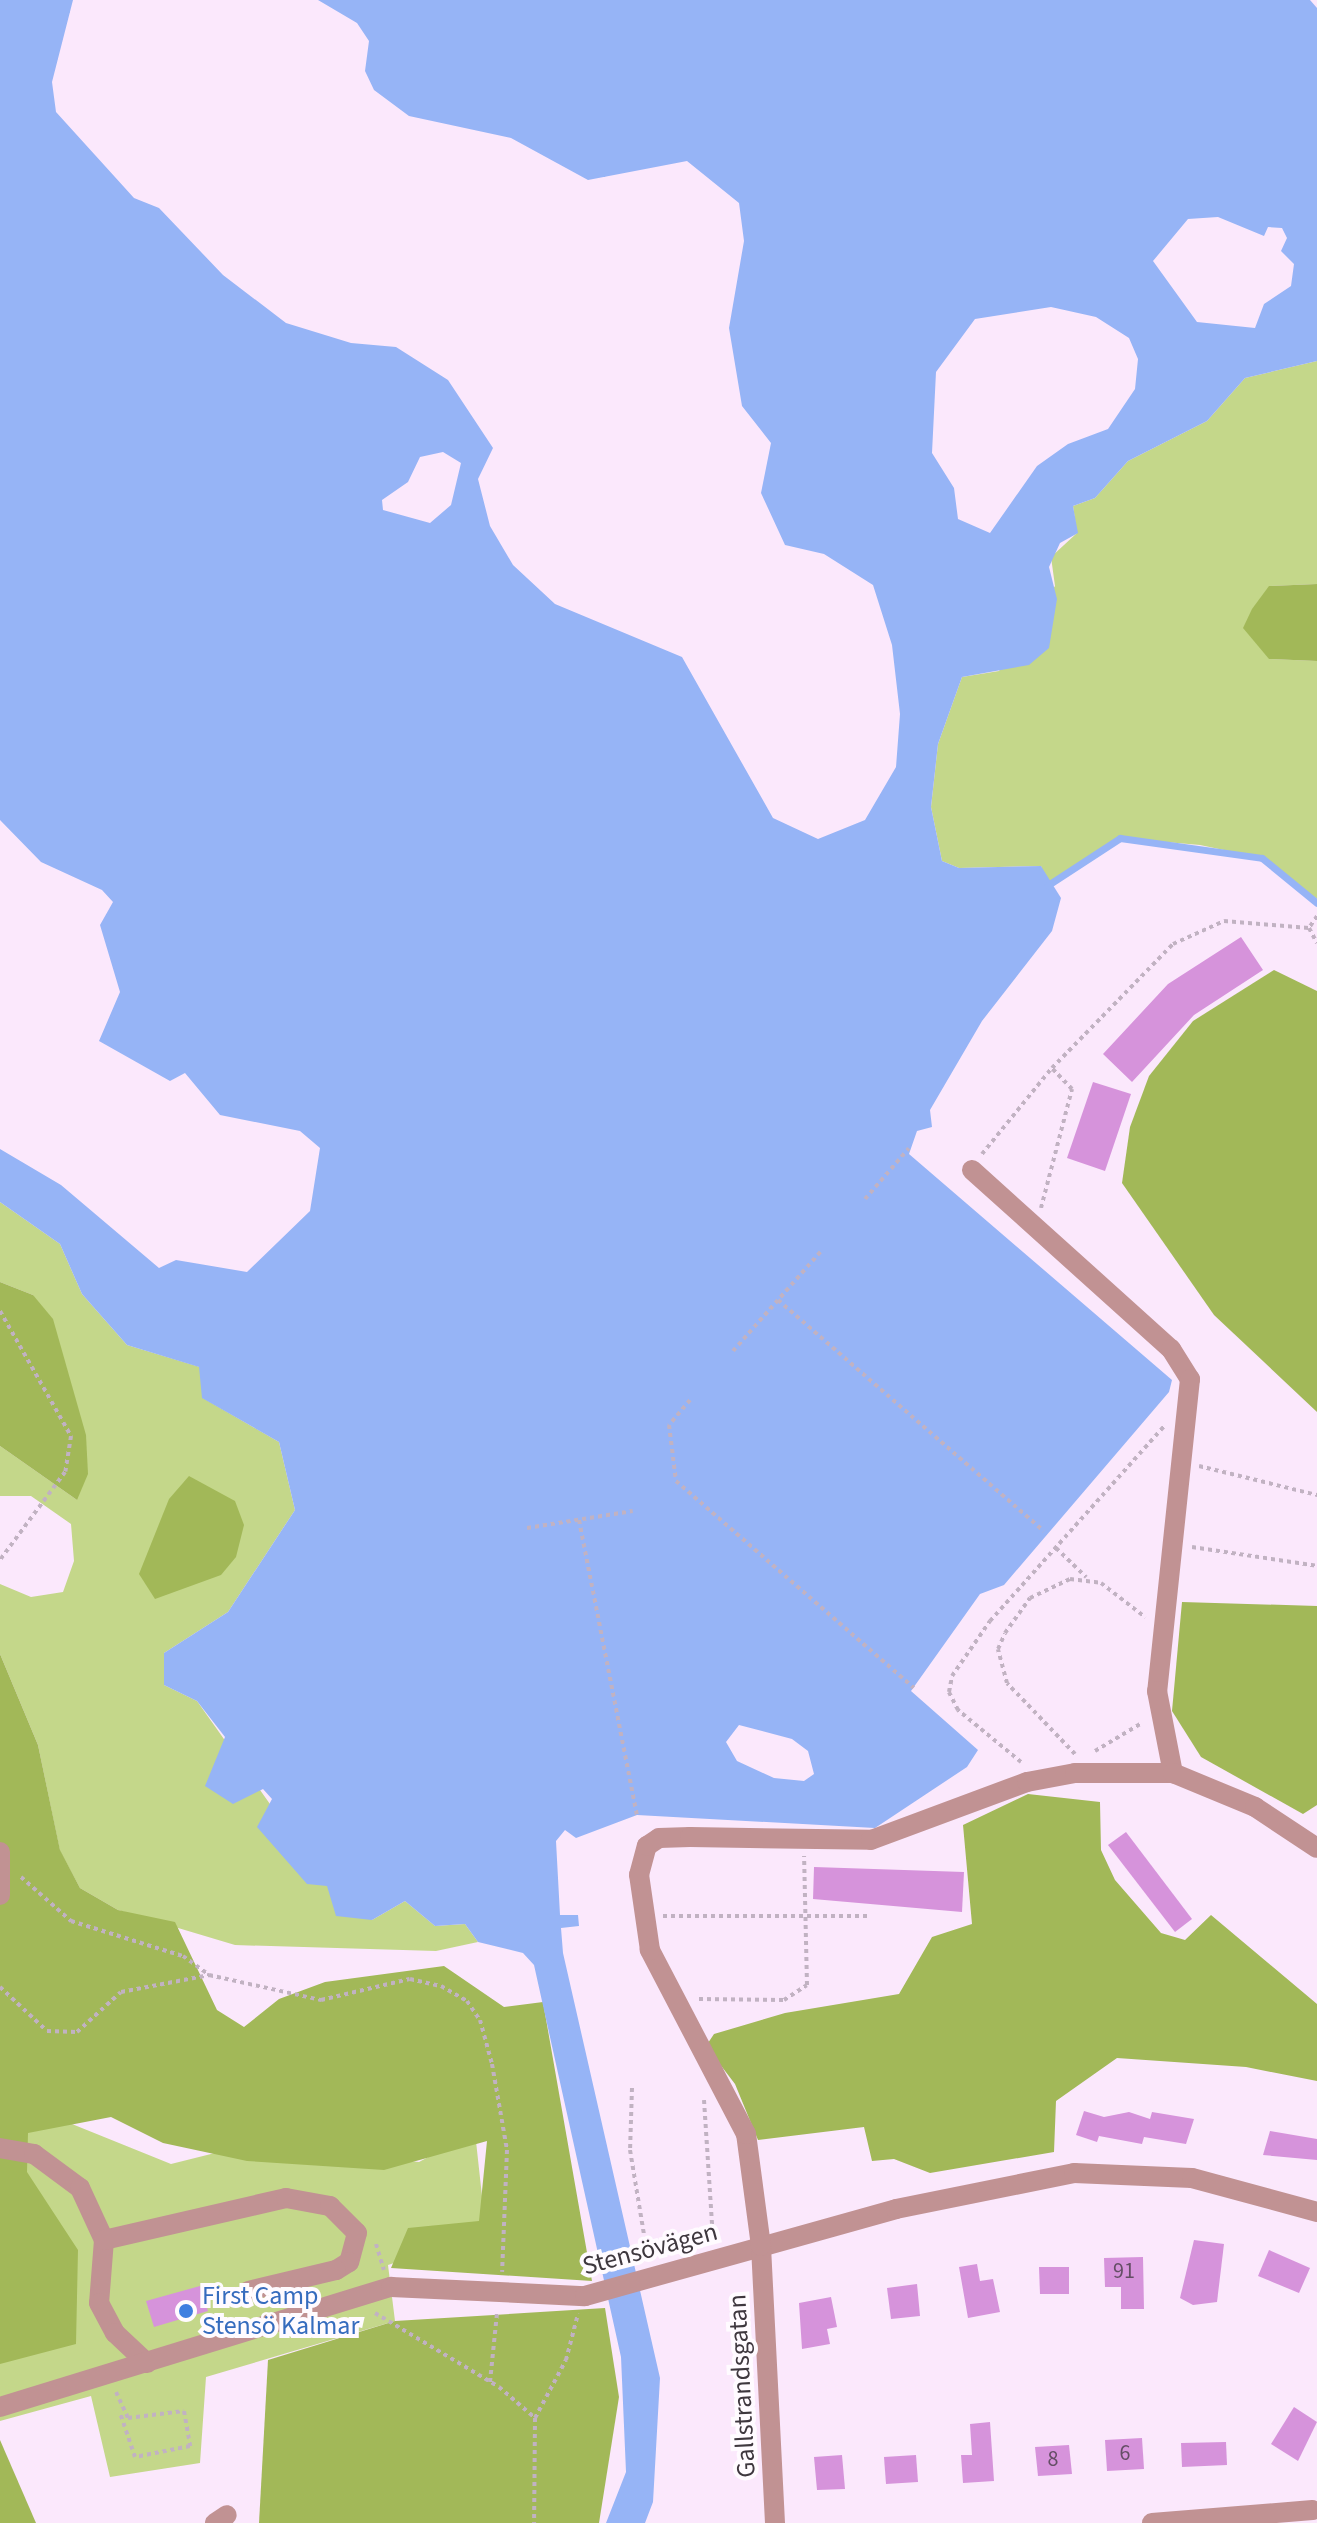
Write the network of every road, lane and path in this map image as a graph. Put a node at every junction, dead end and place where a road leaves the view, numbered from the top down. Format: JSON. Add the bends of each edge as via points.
{"nodes":[{"id":1,"x":1317,"y":916,"type":"edge"},
{"id":2,"x":1309,"y":928,"type":"junction"},
{"id":3,"x":1317,"y":943,"type":"edge"},
{"id":4,"x":1052,"y":1068,"type":"junction"},
{"id":5,"x":909,"y":1148,"type":"dead end"},
{"id":6,"x":972,"y":1170,"type":"joint"},
{"id":7,"x":865,"y":1199,"type":"dead end"},
{"id":8,"x":1030,"y":1222,"type":"junction"},
{"id":9,"x":822,"y":1250,"type":"dead end"},
{"id":10,"x":778,"y":1300,"type":"junction"},
{"id":11,"x":0,"y":1311,"type":"edge"},
{"id":12,"x":733,"y":1351,"type":"dead end"},
{"id":13,"x":690,"y":1400,"type":"dead end"},
{"id":14,"x":1192,"y":1409,"type":"junction"},
{"id":15,"x":1182,"y":1462,"type":"junction"},
{"id":16,"x":1317,"y":1488,"type":"edge"},
{"id":17,"x":1316,"y":1495,"type":"edge"},
{"id":18,"x":633,"y":1511,"type":"dead end"},
{"id":19,"x":579,"y":1520,"type":"junction"},
{"id":20,"x":527,"y":1528,"type":"dead end"},
{"id":21,"x":1044,"y":1531,"type":"dead end"},
{"id":22,"x":1170,"y":1544,"type":"junction"},
{"id":23,"x":1055,"y":1547,"type":"junction"},
{"id":24,"x":0,"y":1560,"type":"edge"},
{"id":25,"x":1317,"y":1566,"type":"edge"},
{"id":26,"x":1086,"y":1577,"type":"junction"},
{"id":27,"x":1160,"y":1626,"type":"junction"},
{"id":28,"x":914,"y":1688,"type":"dead end"},
{"id":29,"x":1159,"y":1714,"type":"junction"},
{"id":30,"x":1082,"y":1761,"type":"junction"},
{"id":31,"x":1071,"y":1763,"type":"dead end"},
{"id":32,"x":1032,"y":1770,"type":"dead end"},
{"id":33,"x":1173,"y":1773,"type":"junction"},
{"id":34,"x":637,"y":1815,"type":"dead end"},
{"id":35,"x":803,"y":1840,"type":"junction"},
{"id":36,"x":1317,"y":1848,"type":"edge"},
{"id":37,"x":0,"y":1854,"type":"edge"},
{"id":38,"x":0,"y":1895,"type":"edge"},
{"id":39,"x":641,"y":1916,"type":"junction"},
{"id":40,"x":867,"y":1916,"type":"dead end"},
{"id":41,"x":808,"y":1918,"type":"junction"},
{"id":42,"x":209,"y":1975,"type":"junction"},
{"id":43,"x":0,"y":1987,"type":"edge"},
{"id":44,"x":677,"y":2013,"type":"junction"},
{"id":45,"x":632,"y":2088,"type":"dead end"},
{"id":46,"x":703,"y":2093,"type":"dead end"},
{"id":47,"x":0,"y":2148,"type":"edge"},
{"id":48,"x":1317,"y":2212,"type":"edge"},
{"id":49,"x":365,"y":2232,"type":"junction"},
{"id":50,"x":104,"y":2240,"type":"junction"},
{"id":51,"x":761,"y":2246,"type":"junction"},
{"id":52,"x":715,"y":2258,"type":"junction"},
{"id":53,"x":651,"y":2277,"type":"junction"},
{"id":54,"x":391,"y":2287,"type":"junction"},
{"id":55,"x":248,"y":2291,"type":"dead end"},
{"id":56,"x":499,"y":2293,"type":"junction"},
{"id":57,"x":585,"y":2296,"type":"junction"},
{"id":58,"x":350,"y":2298,"type":"junction"},
{"id":59,"x":147,"y":2363,"type":"junction"},
{"id":60,"x":112,"y":2374,"type":"junction"},
{"id":61,"x":490,"y":2382,"type":"junction"},
{"id":62,"x":0,"y":2387,"type":"edge"},
{"id":63,"x":8,"y":2406,"type":"edge"},
{"id":64,"x":120,"y":2413,"type":"junction"},
{"id":65,"x":535,"y":2418,"type":"junction"},
{"id":66,"x":1315,"y":2511,"type":"edge"},
{"id":67,"x":534,"y":2523,"type":"edge"},
{"id":68,"x":775,"y":2523,"type":"edge"},
{"id":69,"x":1152,"y":2523,"type":"edge"}],
"edges":[{"from":1,"to":2,"type":"path"},
{"from":2,"to":3,"type":"path"},
{"from":2,"to":4,"type":"path","via":[[1224,921],[1199,929],[1146,967]]},
{"from":4,"to":6,"type":"path"},
{"from":4,"to":8,"type":"path","via":[[1072,1089],[1048,1199]]},
{"from":5,"to":7,"type":"path"},
{"from":6,"to":8,"type":"street"},
{"from":8,"to":14,"type":"street","via":[[1171,1349],[1190,1379]]},
{"from":9,"to":10,"type":"path"},
{"from":10,"to":12,"type":"path"},
{"from":10,"to":21,"type":"path"},
{"from":11,"to":24,"type":"path","via":[[71,1436],[65,1472]]},
{"from":13,"to":28,"type":"path","via":[[669,1425],[676,1481]]},
{"from":14,"to":15,"type":"street"},
{"from":14,"to":23,"type":"path","via":[[1182,1408],[1156,1433]]},
{"from":15,"to":17,"type":"path"},
{"from":15,"to":22,"type":"street"},
{"from":16,"to":17,"type":"path"},
{"from":18,"to":19,"type":"path"},
{"from":19,"to":20,"type":"path"},
{"from":19,"to":34,"type":"path"},
{"from":22,"to":25,"type":"path"},
{"from":22,"to":27,"type":"street"},
{"from":23,"to":26,"type":"path"},
{"from":23,"to":32,"type":"path","via":[[990,1621],[950,1683],[958,1710]]},
{"from":26,"to":27,"type":"path"},
{"from":26,"to":30,"type":"path","via":[[1030,1598],[998,1649],[1007,1683]]},
{"from":27,"to":29,"type":"street"},
{"from":29,"to":30,"type":"path"},
{"from":29,"to":33,"type":"street"},
{"from":30,"to":31,"type":"path"},
{"from":33,"to":35,"type":"street","name":"Gallstrandsgatan","via":[[1075,1773],[981,1794],[871,1840]]},
{"from":33,"to":36,"type":"street","via":[[1255,1807]]},
{"from":35,"to":39,"type":"street","name":"Gallstrandsgatan","via":[[659,1838],[647,1846],[639,1875]]},
{"from":35,"to":41,"type":"path"},
{"from":37,"to":38,"type":"street"},
{"from":37,"to":42,"type":"path","via":[[71,1921],[183,1956]]},
{"from":39,"to":41,"type":"path"},
{"from":39,"to":44,"type":"street","name":"Gallstrandsgatan"},
{"from":40,"to":41,"type":"path"},
{"from":41,"to":44,"type":"path","via":[[811,1974],[800,1993],[784,2000],[711,1996]]},
{"from":42,"to":43,"type":"path","via":[[121,1992],[77,2032],[47,2031]]},
{"from":42,"to":56,"type":"path","via":[[321,2000],[410,1979],[467,2001],[480,2020],[507,2150]]},
{"from":44,"to":51,"type":"street","name":"Gallstrandsgatan","via":[[746,2134]]},
{"from":45,"to":53,"type":"path","via":[[630,2150]]},
{"from":46,"to":52,"type":"path"},
{"from":47,"to":50,"type":"street","via":[[66,2170]]},
{"from":48,"to":51,"type":"street","name":"Stensövägen","via":[[1192,2178],[1074,2173]]},
{"from":49,"to":50,"type":"street","via":[[330,2206],[286,2198]]},
{"from":49,"to":54,"type":"path"},
{"from":49,"to":55,"type":"street","via":[[349,2262],[336,2270]]},
{"from":50,"to":59,"type":"street","via":[[99,2303],[115,2333]]},
{"from":51,"to":52,"type":"street","name":"Stensövägen"},
{"from":51,"to":68,"type":"street","name":"Gallstrandsgatan"},
{"from":52,"to":53,"type":"street","name":"Stensövägen"},
{"from":53,"to":57,"type":"street","name":"Stensövägen"},
{"from":54,"to":56,"type":"street","name":"Stensövägen"},
{"from":54,"to":58,"type":"street","name":"Stensövägen"},
{"from":56,"to":57,"type":"street","name":"Stensövägen"},
{"from":56,"to":61,"type":"path"},
{"from":57,"to":65,"type":"path","via":[[566,2360]]},
{"from":58,"to":59,"type":"street","name":"Stensövägen"},
{"from":58,"to":61,"type":"path"},
{"from":59,"to":60,"type":"street","name":"Stensövägen"},
{"from":60,"to":63,"type":"street","name":"Stensövägen"},
{"from":60,"to":64,"type":"path"},
{"from":61,"to":65,"type":"path"},
{"from":62,"to":63,"type":"street"},
{"from":64,"to":64,"type":"path","via":[[157,2419],[184,2411],[190,2446],[135,2457]]},
{"from":65,"to":67,"type":"path"},
{"from":66,"to":69,"type":"street"}]}
